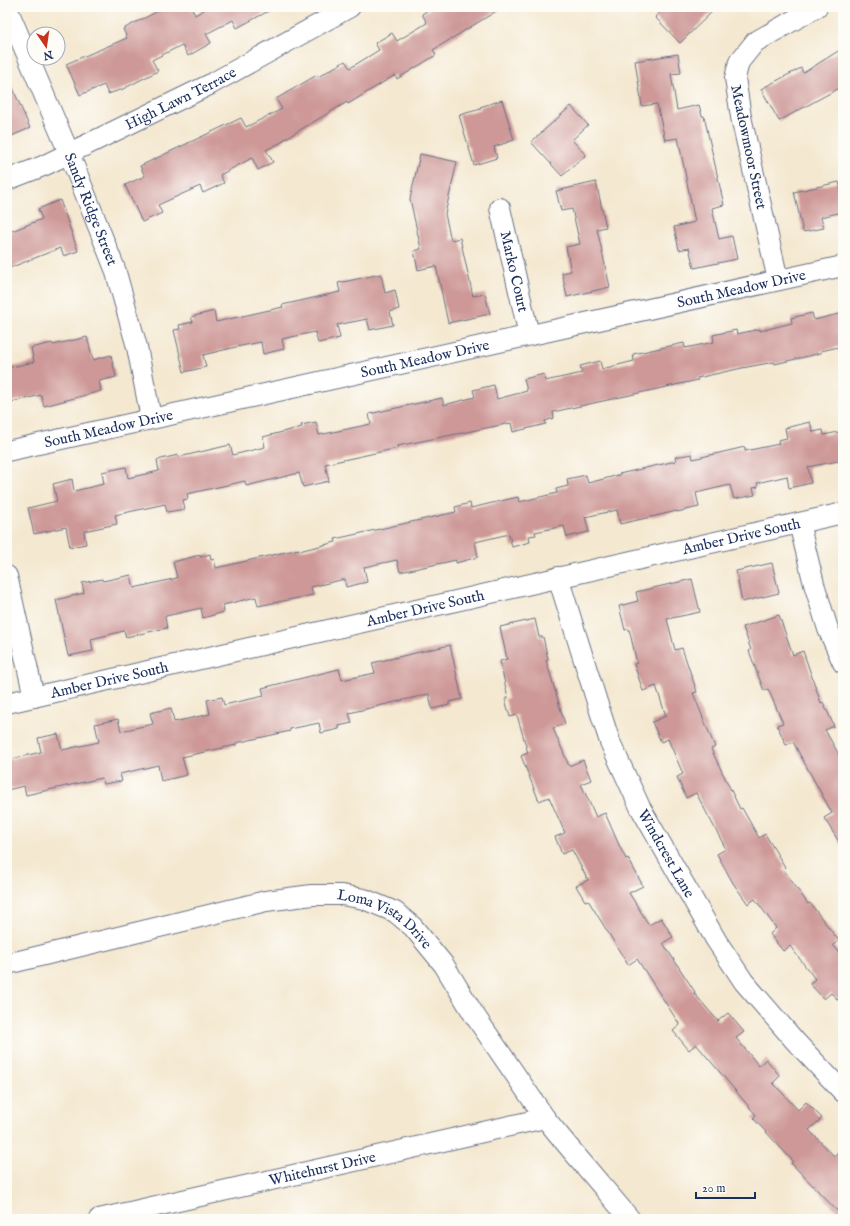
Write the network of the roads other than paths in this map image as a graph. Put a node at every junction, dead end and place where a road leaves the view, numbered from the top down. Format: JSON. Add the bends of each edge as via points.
{"nodes":[{"id":1,"x":350,"y":7,"type":"edge"},
{"id":2,"x":818,"y":7,"type":"edge"},
{"id":3,"x":7,"y":8,"type":"edge"},
{"id":4,"x":69,"y":153,"type":"junction"},
{"id":5,"x":7,"y":180,"type":"edge"},
{"id":6,"x":500,"y":208,"type":"dead end"},
{"id":7,"x":843,"y":266,"type":"edge"},
{"id":8,"x":778,"y":280,"type":"junction"},
{"id":9,"x":529,"y":335,"type":"junction"},
{"id":10,"x":152,"y":418,"type":"junction"},
{"id":11,"x":7,"y":451,"type":"edge"},
{"id":12,"x":843,"y":513,"type":"edge"},
{"id":13,"x":798,"y":522,"type":"junction"},
{"id":14,"x":7,"y":576,"type":"edge"},
{"id":15,"x":558,"y":577,"type":"junction"},
{"id":16,"x":843,"y":663,"type":"edge"},
{"id":17,"x":34,"y":697,"type":"junction"},
{"id":18,"x":7,"y":703,"type":"edge"},
{"id":19,"x":7,"y":964,"type":"edge"},
{"id":20,"x":843,"y":1092,"type":"edge"},
{"id":21,"x":545,"y":1118,"type":"junction"},
{"id":22,"x":99,"y":1219,"type":"edge"},
{"id":23,"x":630,"y":1219,"type":"edge"}],
"edges":[{"from":1,"to":4,"type":"street","name":"High Lawn Terrace","via":[[211,84]]},
{"from":2,"to":8,"type":"street","name":"Meadowmoor Street","via":[[755,42],[739,62],[735,78],[741,117]]},
{"from":3,"to":4,"type":"street","name":"Sandy Ridge Street"},
{"from":4,"to":5,"type":"street","name":"High Lawn Terrace"},
{"from":4,"to":10,"type":"street","name":"Sandy Ridge Street","via":[[115,269],[137,347]]},
{"from":6,"to":9,"type":"street","name":"Marko Court"},
{"from":7,"to":8,"type":"street","name":"South Meadow Drive"},
{"from":8,"to":9,"type":"street","name":"South Meadow Drive"},
{"from":9,"to":10,"type":"street","name":"South Meadow Drive"},
{"from":10,"to":11,"type":"street","name":"South Meadow Drive"},
{"from":12,"to":13,"type":"street","name":"Amber Drive South"},
{"from":13,"to":15,"type":"street","name":"Amber Drive South"},
{"from":13,"to":16,"type":"street","via":[[828,629]]},
{"from":14,"to":17,"type":"street"},
{"from":15,"to":17,"type":"street","name":"Amber Drive South"},
{"from":15,"to":20,"type":"street","name":"Windcrest Lane","via":[[610,742],[640,807],[716,940],[744,982]]},
{"from":17,"to":18,"type":"street","name":"Amber Drive South"},
{"from":19,"to":21,"type":"street","name":"Loma Vista Drive","via":[[266,901],[312,895],[342,895],[364,899],[395,912],[413,927],[444,965],[473,1014]]},
{"from":21,"to":22,"type":"street","name":"Whitehurst Drive"},
{"from":21,"to":23,"type":"street","name":"Loma Vista Drive"}]}
